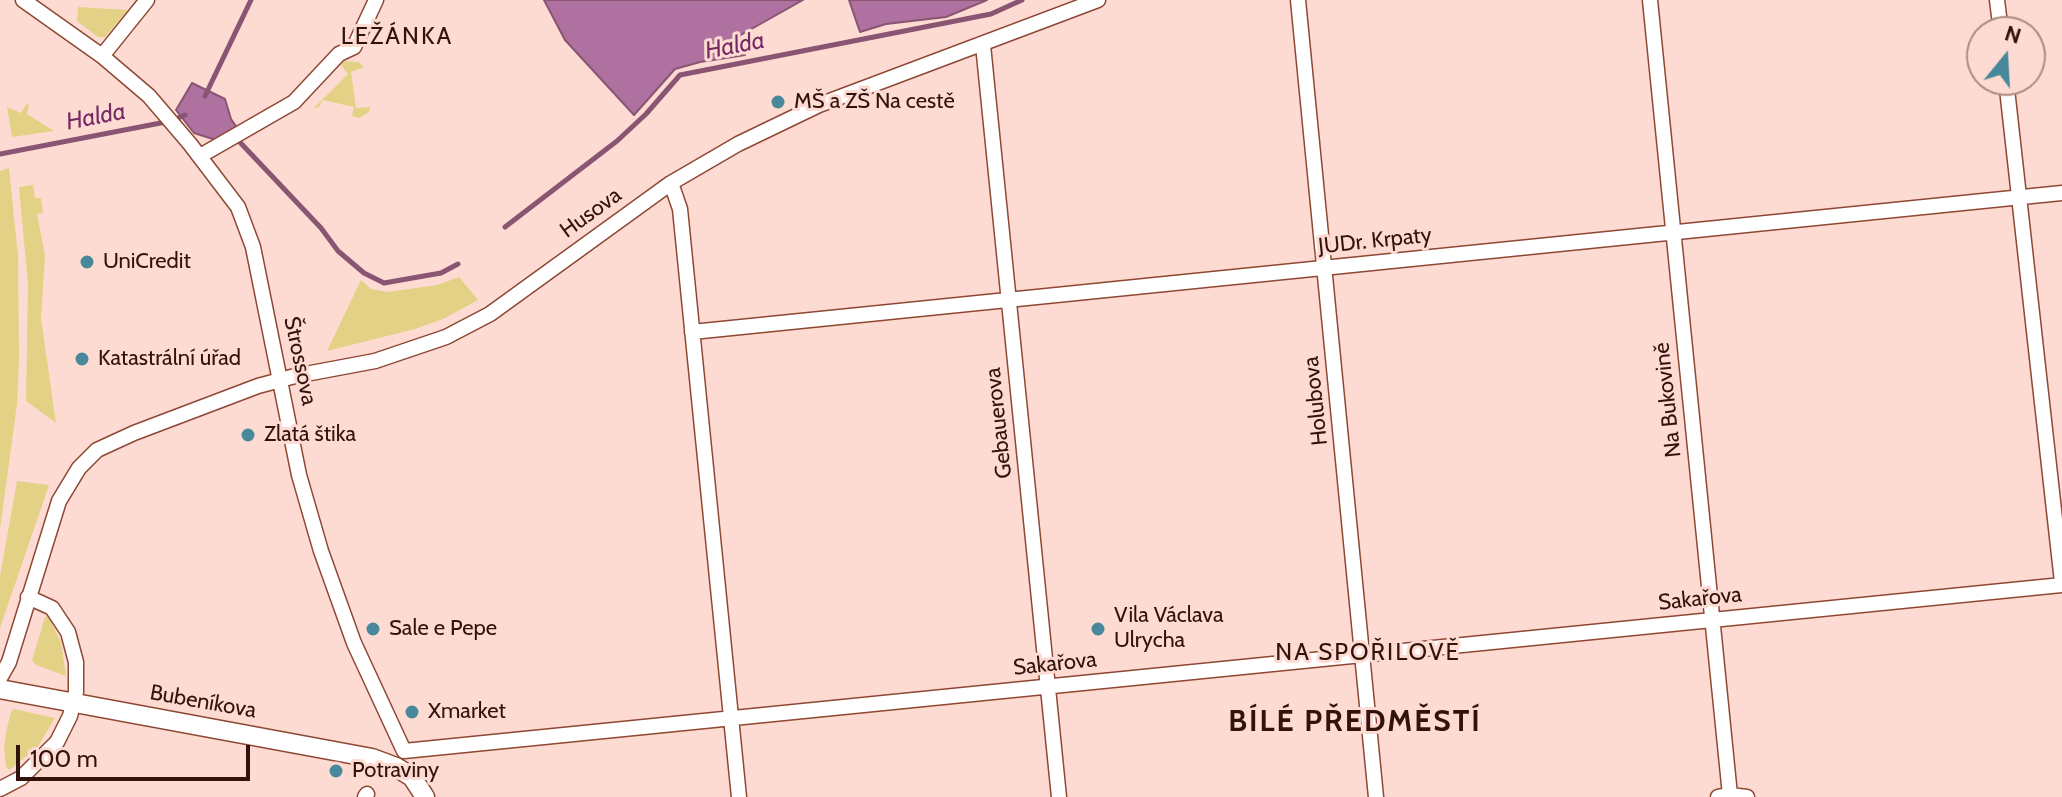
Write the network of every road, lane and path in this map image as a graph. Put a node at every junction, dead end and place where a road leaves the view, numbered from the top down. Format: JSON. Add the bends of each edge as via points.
{"nodes":[{"id":1,"x":23,"y":0,"type":"edge"},
{"id":2,"x":147,"y":0,"type":"edge"},
{"id":3,"x":376,"y":0,"type":"edge"},
{"id":4,"x":1098,"y":0,"type":"edge"},
{"id":5,"x":1298,"y":0,"type":"edge"},
{"id":6,"x":1650,"y":0,"type":"edge"},
{"id":7,"x":983,"y":45,"type":"junction"},
{"id":8,"x":102,"y":56,"type":"junction"},
{"id":9,"x":2008,"y":96,"type":"edge"},
{"id":10,"x":200,"y":156,"type":"junction"},
{"id":11,"x":671,"y":183,"type":"junction"},
{"id":12,"x":2062,"y":193,"type":"edge"},
{"id":13,"x":2019,"y":198,"type":"junction"},
{"id":14,"x":1673,"y":233,"type":"junction"},
{"id":15,"x":1325,"y":268,"type":"junction"},
{"id":16,"x":1009,"y":300,"type":"junction"},
{"id":17,"x":692,"y":332,"type":"junction"},
{"id":18,"x":279,"y":379,"type":"junction"},
{"id":19,"x":2062,"y":584,"type":"edge"},
{"id":20,"x":28,"y":597,"type":"junction"},
{"id":21,"x":1712,"y":620,"type":"junction"},
{"id":22,"x":1363,"y":655,"type":"junction"},
{"id":23,"x":0,"y":678,"type":"edge"},
{"id":24,"x":1048,"y":687,"type":"junction"},
{"id":25,"x":0,"y":689,"type":"edge"},
{"id":26,"x":74,"y":702,"type":"junction"},
{"id":27,"x":731,"y":719,"type":"junction"},
{"id":28,"x":400,"y":759,"type":"junction"},
{"id":29,"x":0,"y":789,"type":"edge"},
{"id":30,"x":1724,"y":796,"type":"edge"},
{"id":31,"x":425,"y":797,"type":"edge"},
{"id":32,"x":739,"y":797,"type":"edge"},
{"id":33,"x":1059,"y":797,"type":"edge"},
{"id":34,"x":1376,"y":797,"type":"edge"},
{"id":35,"x":1747,"y":797,"type":"edge"}],
"edges":[{"from":1,"to":8,"type":"street","name":"Štrossova"},
{"from":2,"to":8,"type":"street"},
{"from":3,"to":10,"type":"street","via":[[354,47],[339,54],[289,106]]},
{"from":4,"to":7,"type":"street","name":"Husova"},
{"from":5,"to":15,"type":"street","name":"Holubova"},
{"from":6,"to":14,"type":"street","name":"Na Bukovině"},
{"from":7,"to":11,"type":"street","name":"Husova","via":[[804,112]]},
{"from":7,"to":16,"type":"street","name":"Gebauerova"},
{"from":8,"to":10,"type":"street","name":"Štrossova","via":[[166,115]]},
{"from":9,"to":13,"type":"street"},
{"from":10,"to":18,"type":"street","name":"Štrossova","via":[[246,224]]},
{"from":11,"to":17,"type":"street","via":[[680,209]]},
{"from":11,"to":18,"type":"street","name":"Husova","via":[[521,294],[464,329],[389,357]]},
{"from":12,"to":13,"type":"street","name":"JUDr. Krpaty"},
{"from":13,"to":14,"type":"street","name":"JUDr. Krpaty"},
{"from":13,"to":19,"type":"street"},
{"from":14,"to":15,"type":"street","name":"JUDr. Krpaty"},
{"from":14,"to":21,"type":"street","name":"Na Bukovině"},
{"from":15,"to":16,"type":"street","name":"JUDr. Krpaty"},
{"from":15,"to":22,"type":"street","name":"Holubova"},
{"from":16,"to":17,"type":"street","name":"JUDr. Krpaty"},
{"from":16,"to":24,"type":"street","name":"Gebauerova"},
{"from":17,"to":27,"type":"street"},
{"from":18,"to":20,"type":"street","name":"Husova","via":[[107,445],[85,460],[67,485],[49,527]]},
{"from":18,"to":28,"type":"street","name":"Štrossova","via":[[321,551]]},
{"from":19,"to":21,"type":"street","name":"Sakařova"},
{"from":20,"to":23,"type":"street","name":"Husova"},
{"from":20,"to":26,"type":"street","via":[[52,608],[68,632],[76,662]]},
{"from":21,"to":22,"type":"street","name":"Sakařova"},
{"from":21,"to":30,"type":"street","name":"Na Bukovině"},
{"from":22,"to":24,"type":"street","name":"Sakařova"},
{"from":22,"to":34,"type":"street","name":"Holubova"},
{"from":24,"to":27,"type":"street","name":"Sakařova"},
{"from":24,"to":33,"type":"street","name":"Gebauerova"},
{"from":25,"to":26,"type":"street","name":"Bubeníkova"},
{"from":26,"to":28,"type":"street","name":"Bubeníkova"},
{"from":26,"to":29,"type":"street","via":[[65,728],[46,755]]},
{"from":27,"to":28,"type":"street","name":"Sakařova"},
{"from":27,"to":32,"type":"street"},
{"from":28,"to":31,"type":"street","name":"Štrossova"},
{"from":30,"to":35,"type":"street"}]}
